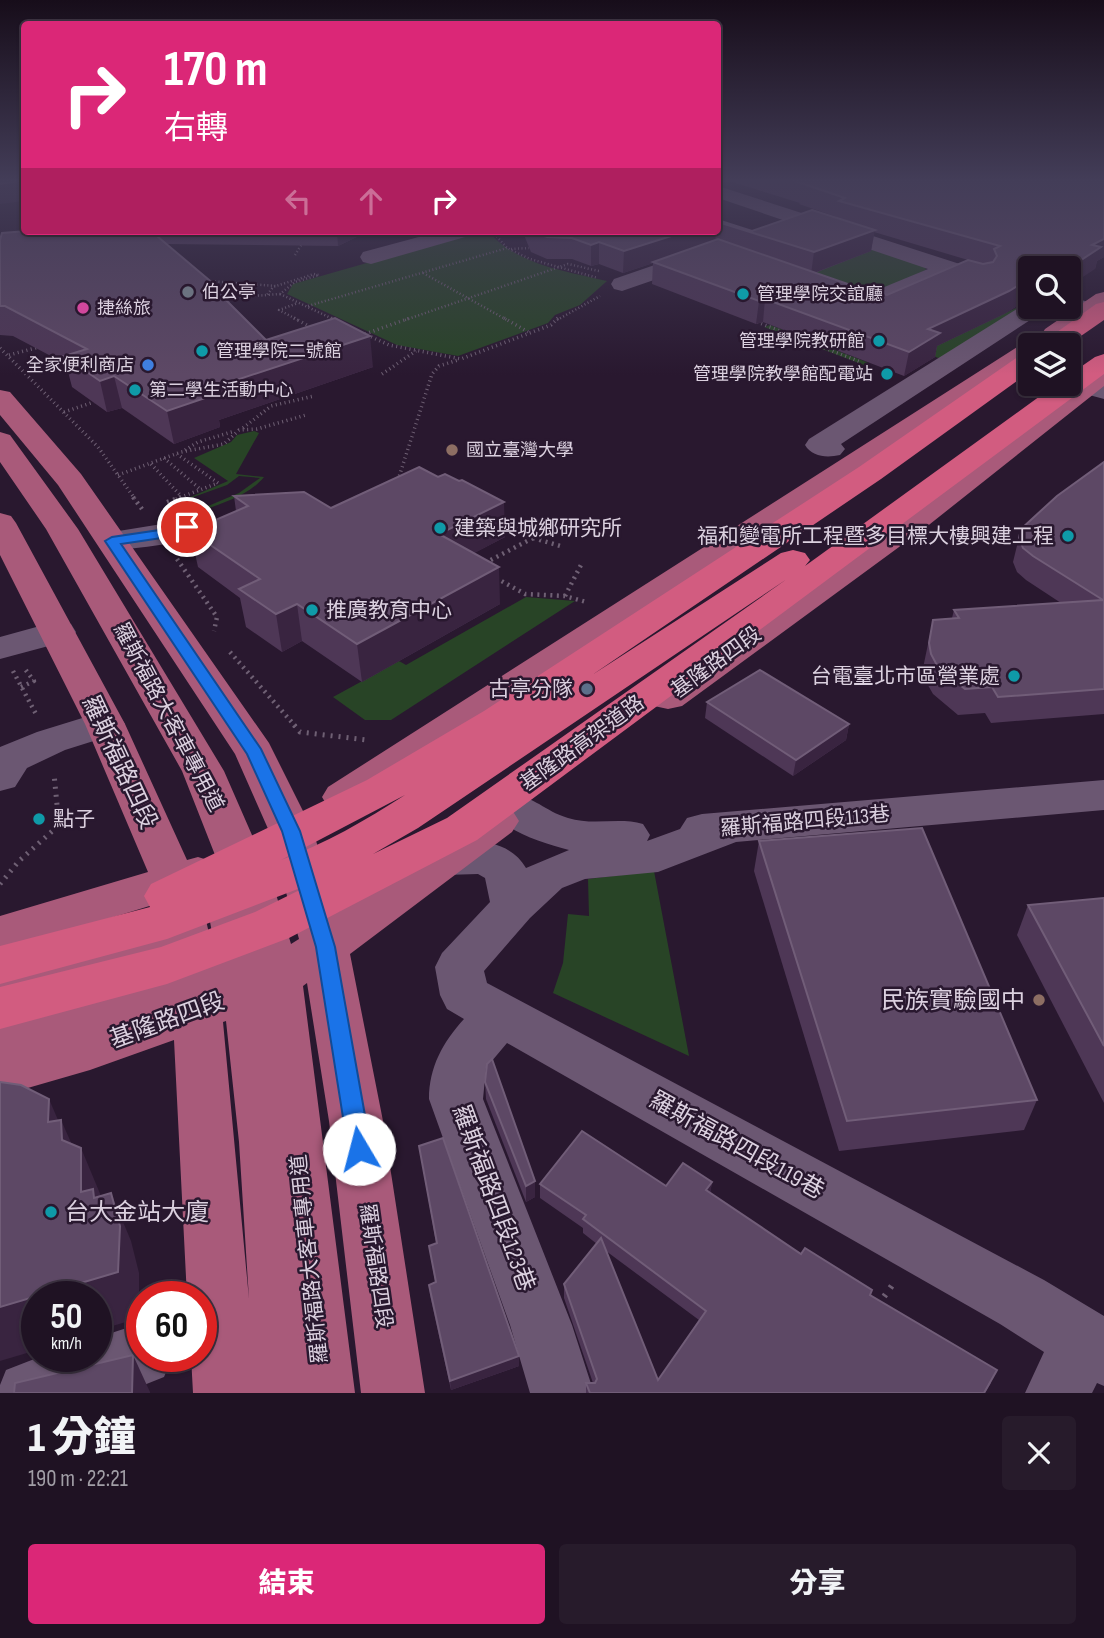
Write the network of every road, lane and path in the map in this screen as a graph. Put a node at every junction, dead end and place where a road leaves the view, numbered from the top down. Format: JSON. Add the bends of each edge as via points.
{"nodes":[{"id":1,"x":301,"y":245,"type":"edge"},
{"id":2,"x":416,"y":245,"type":"edge"},
{"id":3,"x":506,"y":245,"type":"edge"},
{"id":4,"x":879,"y":245,"type":"edge"},
{"id":5,"x":509,"y":248,"type":"junction"},
{"id":6,"x":529,"y":248,"type":"edge"},
{"id":7,"x":724,"y":254,"type":"edge"},
{"id":8,"x":295,"y":255,"type":"dead end"},
{"id":9,"x":377,"y":256,"type":"joint"},
{"id":10,"x":560,"y":260,"type":"edge"},
{"id":11,"x":568,"y":264,"type":"junction"},
{"id":12,"x":556,"y":268,"type":"junction"},
{"id":13,"x":949,"y":268,"type":"junction"},
{"id":14,"x":423,"y":273,"type":"junction"},
{"id":15,"x":979,"y":277,"type":"edge"},
{"id":16,"x":199,"y":279,"type":"edge"},
{"id":17,"x":610,"y":279,"type":"junction"},
{"id":18,"x":276,"y":286,"type":"junction"},
{"id":19,"x":815,"y":286,"type":"edge"},
{"id":20,"x":280,"y":294,"type":"junction"},
{"id":21,"x":267,"y":295,"type":"junction"},
{"id":22,"x":220,"y":298,"type":"edge"},
{"id":23,"x":469,"y":298,"type":"junction"},
{"id":24,"x":300,"y":303,"type":"junction"},
{"id":25,"x":1018,"y":304,"type":"edge"},
{"id":26,"x":307,"y":306,"type":"junction"},
{"id":27,"x":1094,"y":307,"type":"edge"},
{"id":28,"x":748,"y":318,"type":"edge"},
{"id":29,"x":336,"y":320,"type":"junction"},
{"id":30,"x":770,"y":321,"type":"edge"},
{"id":31,"x":763,"y":324,"type":"junction"},
{"id":32,"x":346,"y":325,"type":"edge"},
{"id":33,"x":312,"y":328,"type":"junction"},
{"id":34,"x":356,"y":329,"type":"edge"},
{"id":35,"x":302,"y":331,"type":"edge"},
{"id":36,"x":529,"y":332,"type":"junction"},
{"id":37,"x":1056,"y":333,"type":"edge"},
{"id":38,"x":1065,"y":333,"type":"edge"},
{"id":39,"x":324,"y":334,"type":"edge"},
{"id":40,"x":365,"y":334,"type":"junction"},
{"id":41,"x":1104,"y":334,"type":"edge"},
{"id":42,"x":375,"y":339,"type":"junction"},
{"id":43,"x":362,"y":343,"type":"dead end"},
{"id":44,"x":48,"y":345,"type":"edge"},
{"id":45,"x":417,"y":351,"type":"junction"},
{"id":46,"x":1081,"y":351,"type":"edge"},
{"id":47,"x":9,"y":355,"type":"dead end"},
{"id":48,"x":1018,"y":356,"type":"edge"},
{"id":49,"x":461,"y":359,"type":"junction"},
{"id":50,"x":861,"y":362,"type":"edge"},
{"id":51,"x":1018,"y":368,"type":"edge"},
{"id":52,"x":382,"y":374,"type":"dead end"},
{"id":53,"x":1100,"y":378,"type":"edge"},
{"id":54,"x":314,"y":396,"type":"edge"},
{"id":55,"x":1021,"y":396,"type":"edge"},
{"id":56,"x":0,"y":398,"type":"edge"},
{"id":57,"x":94,"y":402,"type":"edge"},
{"id":58,"x":64,"y":412,"type":"dead end"},
{"id":59,"x":306,"y":415,"type":"dead end"},
{"id":60,"x":239,"y":430,"type":"junction"},
{"id":61,"x":0,"y":441,"type":"edge"},
{"id":62,"x":179,"y":453,"type":"junction"},
{"id":63,"x":164,"y":458,"type":"junction"},
{"id":64,"x":0,"y":461,"type":"edge"},
{"id":65,"x":150,"y":463,"type":"junction"},
{"id":66,"x":823,"y":463,"type":"junction"},
{"id":67,"x":118,"y":475,"type":"dead end"},
{"id":68,"x":398,"y":481,"type":"edge"},
{"id":69,"x":200,"y":489,"type":"junction"},
{"id":70,"x":181,"y":496,"type":"junction"},
{"id":71,"x":156,"y":506,"type":"dead end"},
{"id":72,"x":489,"y":515,"type":"edge"},
{"id":73,"x":0,"y":523,"type":"edge"},
{"id":74,"x":492,"y":523,"type":"edge"},
{"id":75,"x":187,"y":527,"type":"dead end"},
{"id":76,"x":522,"y":533,"type":"junction"},
{"id":77,"x":533,"y":538,"type":"junction"},
{"id":78,"x":112,"y":541,"type":"junction"},
{"id":79,"x":564,"y":547,"type":"dead end"},
{"id":80,"x":582,"y":563,"type":"dead end"},
{"id":81,"x":477,"y":567,"type":"edge"},
{"id":82,"x":489,"y":575,"type":"edge"},
{"id":83,"x":565,"y":596,"type":"junction"},
{"id":84,"x":587,"y":603,"type":"dead end"},
{"id":85,"x":58,"y":632,"type":"junction"},
{"id":86,"x":12,"y":658,"type":"edge"},
{"id":87,"x":21,"y":687,"type":"dead end"},
{"id":88,"x":498,"y":720,"type":"junction"},
{"id":89,"x":106,"y":724,"type":"junction"},
{"id":90,"x":0,"y":777,"type":"edge"},
{"id":91,"x":1104,"y":795,"type":"edge"},
{"id":92,"x":513,"y":809,"type":"junction"},
{"id":93,"x":727,"y":828,"type":"junction"},
{"id":94,"x":291,"y":831,"type":"junction"},
{"id":95,"x":444,"y":859,"type":"junction"},
{"id":96,"x":239,"y":879,"type":"junction"},
{"id":97,"x":181,"y":905,"type":"junction"},
{"id":98,"x":514,"y":905,"type":"junction"},
{"id":99,"x":0,"y":934,"type":"edge"},
{"id":100,"x":0,"y":944,"type":"edge"},
{"id":101,"x":326,"y":947,"type":"junction"},
{"id":102,"x":0,"y":965,"type":"edge"},
{"id":103,"x":239,"y":981,"type":"junction"},
{"id":104,"x":0,"y":996,"type":"edge"},
{"id":105,"x":0,"y":1008,"type":"edge"},
{"id":106,"x":501,"y":1015,"type":"junction"},
{"id":107,"x":0,"y":1030,"type":"edge"},
{"id":108,"x":0,"y":1073,"type":"edge"},
{"id":109,"x":919,"y":1245,"type":"junction"},
{"id":110,"x":215,"y":1281,"type":"edge"},
{"id":111,"x":873,"y":1313,"type":"edge"},
{"id":112,"x":1095,"y":1347,"type":"edge"},
{"id":113,"x":217,"y":1358,"type":"edge"},
{"id":114,"x":126,"y":1360,"type":"edge"},
{"id":115,"x":29,"y":1393,"type":"edge"},
{"id":116,"x":225,"y":1393,"type":"edge"},
{"id":117,"x":287,"y":1393,"type":"edge"},
{"id":118,"x":323,"y":1393,"type":"edge"},
{"id":119,"x":393,"y":1393,"type":"edge"},
{"id":120,"x":562,"y":1393,"type":"edge"},
{"id":121,"x":1057,"y":1393,"type":"edge"}],
"edges":[{"from":1,"to":8,"type":"path"},
{"from":2,"to":9,"type":"street"},
{"from":3,"to":5,"type":"path"},
{"from":4,"to":13,"type":"street"},
{"from":5,"to":6,"type":"path"},
{"from":5,"to":12,"type":"path"},
{"from":5,"to":14,"type":"path"},
{"from":7,"to":17,"type":"street","via":[[716,251]]},
{"from":9,"to":14,"type":"path"},
{"from":10,"to":11,"type":"path"},
{"from":11,"to":12,"type":"path"},
{"from":11,"to":17,"type":"path","via":[[579,269],[587,266]]},
{"from":12,"to":17,"type":"path"},
{"from":12,"to":23,"type":"path"},
{"from":13,"to":15,"type":"street"},
{"from":13,"to":19,"type":"street","via":[[866,303]]},
{"from":14,"to":23,"type":"path"},
{"from":14,"to":26,"type":"path"},
{"from":16,"to":18,"type":"path"},
{"from":17,"to":36,"type":"path","via":[[551,325]]},
{"from":18,"to":20,"type":"path","via":[[319,275],[295,282]]},
{"from":18,"to":21,"type":"path"},
{"from":20,"to":21,"type":"path"},
{"from":20,"to":24,"type":"path"},
{"from":21,"to":22,"type":"path"},
{"from":23,"to":36,"type":"path"},
{"from":23,"to":40,"type":"path"},
{"from":24,"to":26,"type":"path"},
{"from":24,"to":33,"type":"path","via":[[279,310]]},
{"from":25,"to":66,"type":"street","via":[[820,445]]},
{"from":26,"to":29,"type":"path"},
{"from":27,"to":37,"type":"main road"},
{"from":27,"to":38,"type":"highway"},
{"from":28,"to":31,"type":"path"},
{"from":29,"to":32,"type":"path"},
{"from":29,"to":33,"type":"path"},
{"from":30,"to":31,"type":"path"},
{"from":31,"to":50,"type":"path"},
{"from":33,"to":35,"type":"path"},
{"from":33,"to":39,"type":"path"},
{"from":34,"to":40,"type":"path"},
{"from":36,"to":49,"type":"path"},
{"from":40,"to":42,"type":"path"},
{"from":41,"to":46,"type":"highway"},
{"from":42,"to":43,"type":"path"},
{"from":42,"to":45,"type":"path"},
{"from":44,"to":47,"type":"path"},
{"from":45,"to":49,"type":"path"},
{"from":45,"to":52,"type":"path"},
{"from":48,"to":66,"type":"main road"},
{"from":49,"to":68,"type":"path","via":[[439,366],[432,374]]},
{"from":51,"to":88,"type":"highway","via":[[870,473]]},
{"from":53,"to":92,"type":"main road","name":"基隆路四段","via":[[914,521]]},
{"from":53,"to":105,"type":"highway","name":"基隆路高架道路","via":[[829,565],[462,829],[248,934],[167,965]]},
{"from":54,"to":60,"type":"path","via":[[271,406]]},
{"from":55,"to":96,"type":"highway","via":[[917,475],[777,571],[403,817],[326,861]]},
{"from":56,"to":78,"type":"main road","name":"羅斯福路四段","via":[[46,449]]},
{"from":57,"to":58,"type":"path"},
{"from":59,"to":60,"type":"path"},
{"from":60,"to":62,"type":"path"},
{"from":60,"to":62,"type":"path","via":[[224,444]]},
{"from":61,"to":96,"type":"main road","name":"羅斯福路大客車專用道","via":[[62,529],[203,771]]},
{"from":62,"to":63,"type":"path"},
{"from":62,"to":69,"type":"path","via":[[218,482]]},
{"from":63,"to":65,"type":"path"},
{"from":63,"to":69,"type":"path"},
{"from":64,"to":96,"type":"main road","name":"羅斯福路大客車專用道","via":[[88,601],[188,777]]},
{"from":65,"to":67,"type":"path"},
{"from":65,"to":70,"type":"path"},
{"from":66,"to":94,"type":"main road"},
{"from":69,"to":70,"type":"path"},
{"from":70,"to":71,"type":"path"},
{"from":72,"to":76,"type":"path","via":[[528,529]]},
{"from":73,"to":85,"type":"main road","name":"羅斯福路四段"},
{"from":74,"to":76,"type":"path"},
{"from":75,"to":78,"type":"street"},
{"from":76,"to":77,"type":"path"},
{"from":77,"to":79,"type":"path"},
{"from":77,"to":81,"type":"path"},
{"from":78,"to":94,"type":"main road","name":"羅斯福路四段","via":[[255,753]]},
{"from":80,"to":83,"type":"path"},
{"from":82,"to":83,"type":"path","via":[[525,594]]},
{"from":83,"to":84,"type":"path"},
{"from":85,"to":86,"type":"street"},
{"from":85,"to":89,"type":"main road","name":"羅斯福路四段"},
{"from":86,"to":87,"type":"path","via":[[34,681]]},
{"from":88,"to":96,"type":"highway","via":[[474,752],[386,811],[304,857]]},
{"from":88,"to":100,"type":"highway","via":[[382,790],[181,891]]},
{"from":89,"to":90,"type":"street","via":[[12,758]]},
{"from":89,"to":97,"type":"main road","name":"羅斯福路四段"},
{"from":91,"to":93,"type":"street","name":"羅斯福路四段113巷"},
{"from":92,"to":93,"type":"street","name":"羅斯福路四段113巷","via":[[553,832],[583,838]]},
{"from":92,"to":95,"type":"main road","name":"基隆路四段"},
{"from":93,"to":98,"type":"street","name":"羅斯福路四段119巷","via":[[659,856],[580,863],[546,876]]},
{"from":94,"to":96,"type":"main road","via":[[272,856]]},
{"from":94,"to":101,"type":"main road","name":"羅斯福路四段"},
{"from":95,"to":98,"type":"street","via":[[467,856],[502,867]]},
{"from":95,"to":101,"type":"main road","name":"基隆路四段"},
{"from":96,"to":97,"type":"main road"},
{"from":96,"to":102,"type":"highway","via":[[150,926]]},
{"from":96,"to":103,"type":"main road","name":"羅斯福路大客車專用道"},
{"from":97,"to":99,"type":"main road"},
{"from":97,"to":103,"type":"main road","name":"羅斯福路四段"},
{"from":97,"to":104,"type":"main road","via":[[38,987]]},
{"from":98,"to":106,"type":"street","name":"羅斯福路四段119巷","via":[[459,967],[465,995]]},
{"from":101,"to":103,"type":"main road","name":"基隆路四段"},
{"from":101,"to":119,"type":"main road","name":"羅斯福路四段","via":[[356,1122]]},
{"from":103,"to":107,"type":"main road","name":"基隆路四段"},
{"from":103,"to":108,"type":"main road","name":"基隆路四段","via":[[90,1048]]},
{"from":103,"to":110,"type":"main road","name":"羅斯福路四段"},
{"from":103,"to":117,"type":"main road","name":"羅斯福路大客車專用道","via":[[267,1142]]},
{"from":103,"to":118,"type":"main road","name":"羅斯福路大客車專用道"},
{"from":106,"to":109,"type":"street","name":"羅斯福路四段119巷"},
{"from":106,"to":120,"type":"street","name":"羅斯福路四段123巷","via":[[458,1063],[456,1099]]},
{"from":109,"to":111,"type":"path"},
{"from":109,"to":112,"type":"street","name":"羅斯福路四段119巷"},
{"from":112,"to":121,"type":"street"},
{"from":113,"to":116,"type":"main road","name":"羅斯福路四段"},
{"from":114,"to":115,"type":"street"}]}
